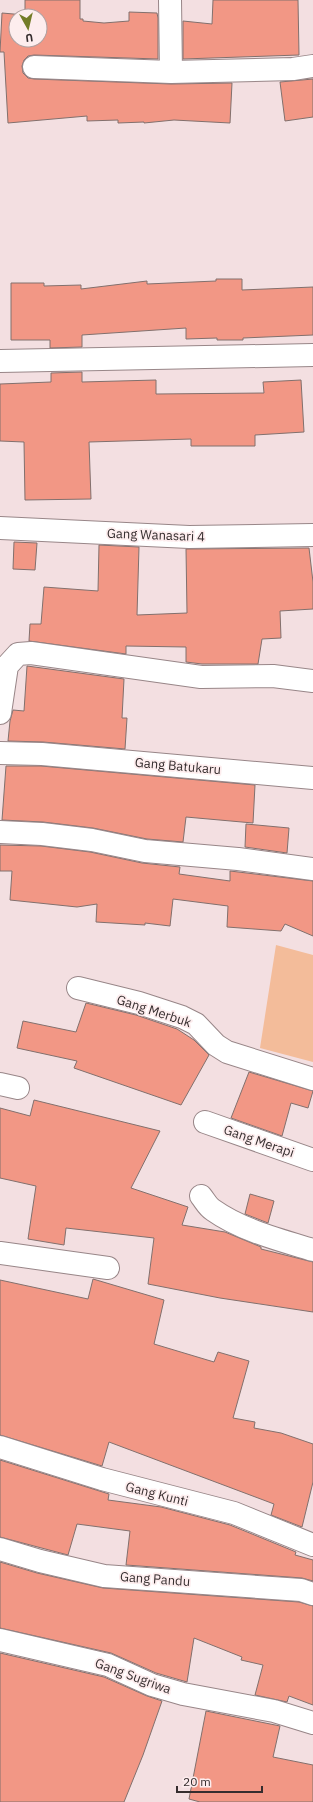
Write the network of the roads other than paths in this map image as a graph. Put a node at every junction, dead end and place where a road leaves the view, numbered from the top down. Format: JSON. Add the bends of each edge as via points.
{"nodes":[{"id":1,"x":170,"y":0,"type":"edge"},
{"id":2,"x":313,"y":66,"type":"edge"},
{"id":3,"x":34,"y":67,"type":"dead end"},
{"id":4,"x":171,"y":72,"type":"junction"},
{"id":5,"x":313,"y":355,"type":"edge"},
{"id":6,"x":0,"y":361,"type":"edge"},
{"id":7,"x":0,"y":528,"type":"edge"},
{"id":8,"x":313,"y":535,"type":"edge"},
{"id":9,"x":313,"y":681,"type":"edge"},
{"id":10,"x":0,"y":713,"type":"edge"},
{"id":11,"x":0,"y":753,"type":"edge"},
{"id":12,"x":313,"y":778,"type":"edge"},
{"id":13,"x":0,"y":832,"type":"edge"},
{"id":14,"x":313,"y":869,"type":"edge"},
{"id":15,"x":78,"y":988,"type":"dead end"},
{"id":16,"x":313,"y":1079,"type":"edge"},
{"id":17,"x":205,"y":1122,"type":"dead end"},
{"id":18,"x":313,"y":1160,"type":"edge"},
{"id":19,"x":201,"y":1196,"type":"dead end"},
{"id":20,"x":313,"y":1250,"type":"edge"},
{"id":21,"x":0,"y":1253,"type":"edge"},
{"id":22,"x":108,"y":1268,"type":"dead end"},
{"id":23,"x":0,"y":1447,"type":"edge"},
{"id":24,"x":313,"y":1545,"type":"edge"},
{"id":25,"x":0,"y":1549,"type":"edge"},
{"id":26,"x":313,"y":1594,"type":"edge"},
{"id":27,"x":0,"y":1640,"type":"edge"},
{"id":28,"x":313,"y":1723,"type":"edge"}],
"edges":[{"from":1,"to":4,"type":"street"},
{"from":2,"to":4,"type":"street","via":[[293,69]]},
{"from":3,"to":4,"type":"street"},
{"from":5,"to":6,"type":"street"},
{"from":7,"to":8,"type":"street","name":"Gang Wanasari 4","via":[[189,537]]},
{"from":9,"to":10,"type":"street","via":[[273,676],[200,677],[30,653],[18,654],[7,666]]},
{"from":11,"to":12,"type":"street","name":"Gang Batukaru","via":[[42,754]]},
{"from":13,"to":14,"type":"street","via":[[85,839],[145,851]]},
{"from":15,"to":16,"type":"street","name":"Gang Merbuk","via":[[182,1017],[196,1024],[216,1045],[227,1052]]},
{"from":17,"to":18,"type":"street","name":"Gang Merapi"},
{"from":19,"to":20,"type":"street","via":[[212,1209],[226,1218],[263,1235]]},
{"from":21,"to":22,"type":"street"},
{"from":23,"to":24,"type":"street","name":"Gang Kunti","via":[[102,1480],[234,1513]]},
{"from":25,"to":26,"type":"street","name":"Gang Pandu","via":[[104,1576],[301,1590]]},
{"from":27,"to":28,"type":"street","name":"Gang Sugriwa","via":[[108,1665],[152,1685],[182,1694],[274,1711]]}]}
